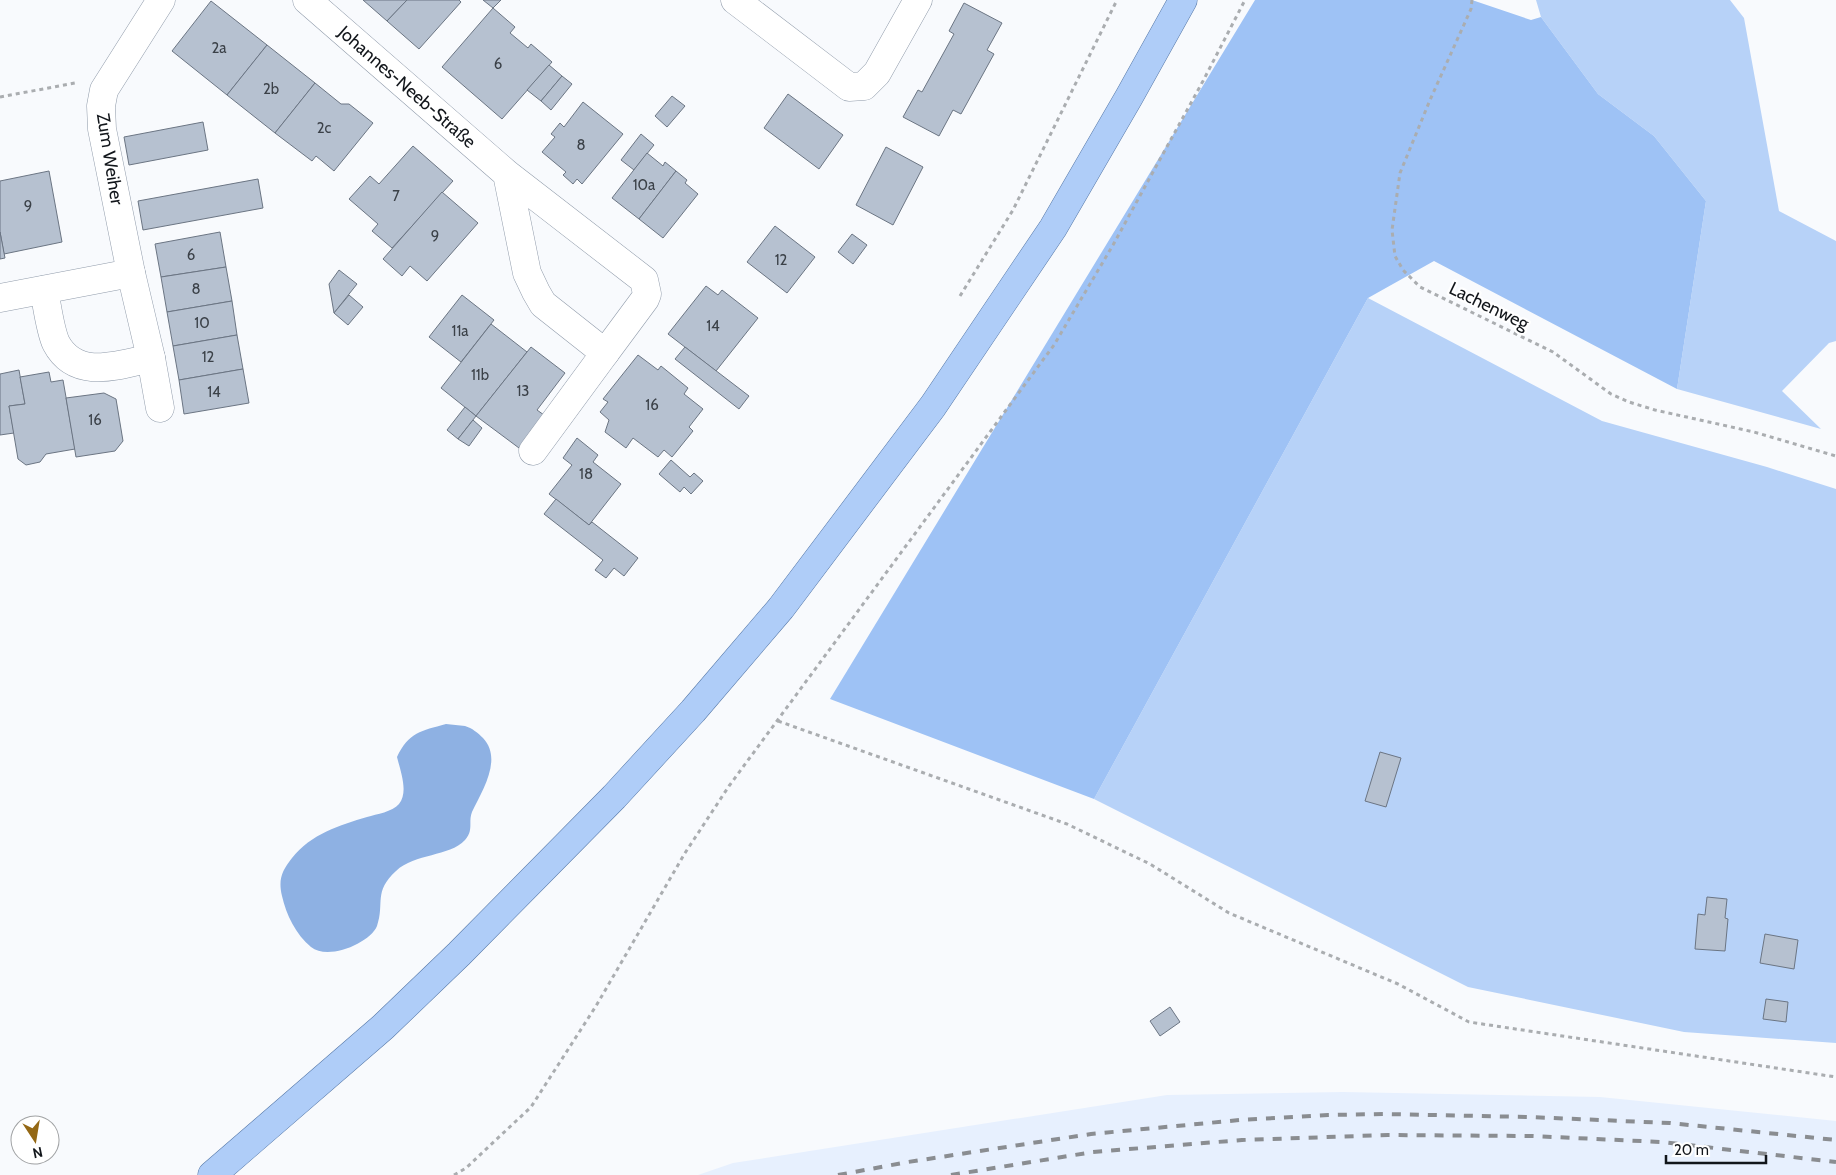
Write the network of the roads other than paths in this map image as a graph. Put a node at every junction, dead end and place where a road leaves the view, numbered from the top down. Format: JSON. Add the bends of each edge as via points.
{"nodes":[{"id":1,"x":161,"y":0,"type":"edge"},
{"id":2,"x":307,"y":0,"type":"edge"},
{"id":3,"x":735,"y":0,"type":"edge"},
{"id":4,"x":918,"y":0,"type":"edge"},
{"id":5,"x":1183,"y":0,"type":"edge"},
{"id":6,"x":507,"y":174,"type":"junction"},
{"id":7,"x":131,"y":273,"type":"junction"},
{"id":8,"x":44,"y":290,"type":"junction"},
{"id":9,"x":0,"y":298,"type":"edge"},
{"id":10,"x":605,"y":352,"type":"junction"},
{"id":11,"x":151,"y":358,"type":"junction"},
{"id":12,"x":160,"y":408,"type":"dead end"},
{"id":13,"x":534,"y":451,"type":"dead end"},
{"id":14,"x":212,"y":1175,"type":"edge"}],
"edges":[{"from":1,"to":7,"type":"street","name":"Zum Weiher","via":[[104,90],[101,106],[102,129]]},
{"from":2,"to":6,"type":"street","name":"Johannes-Neeb-Straße"},
{"from":3,"to":4,"type":"street","via":[[850,87],[864,86],[877,73]]},
{"from":5,"to":14,"type":"main road","via":[[1053,228],[996,315],[933,406],[781,608],[614,798],[459,954],[383,1027]]},
{"from":6,"to":10,"type":"street","via":[[528,273],[536,292],[544,304]]},
{"from":6,"to":10,"type":"street","name":"Johannes-Neeb-Straße","via":[[644,280],[645,299]]},
{"from":7,"to":8,"type":"street"},
{"from":7,"to":11,"type":"street","name":"Zum Weiher"},
{"from":8,"to":9,"type":"street"},
{"from":8,"to":11,"type":"street","via":[[56,342],[74,363],[104,368]]},
{"from":10,"to":13,"type":"street","name":"Johannes-Neeb-Straße"},
{"from":11,"to":12,"type":"street","name":"Zum Weiher"}]}
